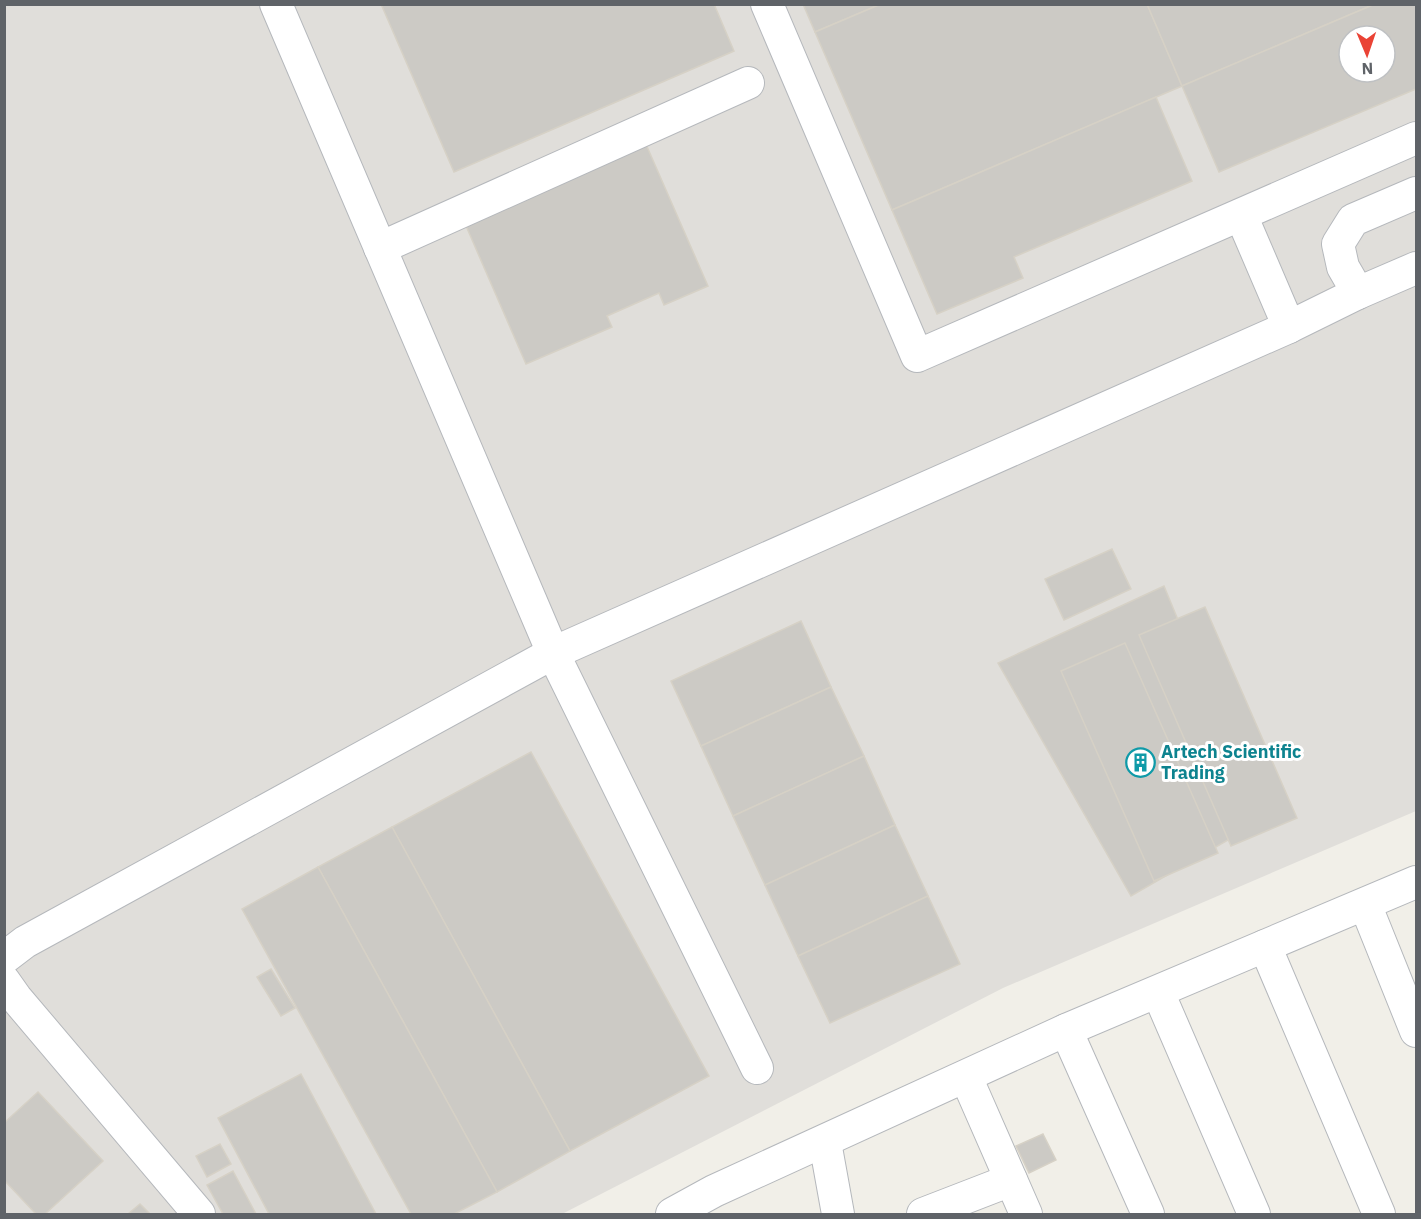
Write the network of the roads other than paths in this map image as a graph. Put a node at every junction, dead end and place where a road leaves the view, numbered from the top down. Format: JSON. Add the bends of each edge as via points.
{"nodes":[{"id":1,"x":276,"y":4,"type":"edge"},
{"id":2,"x":767,"y":4,"type":"edge"},
{"id":3,"x":748,"y":82,"type":"dead end"},
{"id":4,"x":1416,"y":138,"type":"edge"},
{"id":5,"x":1416,"y":193,"type":"edge"},
{"id":6,"x":1241,"y":215,"type":"junction"},
{"id":7,"x":380,"y":248,"type":"junction"},
{"id":8,"x":1416,"y":268,"type":"edge"},
{"id":9,"x":1358,"y":294,"type":"junction"},
{"id":10,"x":1289,"y":327,"type":"junction"},
{"id":11,"x":553,"y":653,"type":"junction"},
{"id":12,"x":1416,"y":882,"type":"edge"},
{"id":13,"x":1365,"y":904,"type":"junction"},
{"id":14,"x":1265,"y":946,"type":"junction"},
{"id":15,"x":4,"y":958,"type":"edge"},
{"id":16,"x":4,"y":981,"type":"edge"},
{"id":17,"x":1409,"y":991,"type":"edge"},
{"id":18,"x":1158,"y":992,"type":"junction"},
{"id":19,"x":1066,"y":1030,"type":"junction"},
{"id":20,"x":1416,"y":1031,"type":"edge"},
{"id":21,"x":757,"y":1068,"type":"dead end"},
{"id":22,"x":966,"y":1077,"type":"junction"},
{"id":23,"x":825,"y":1142,"type":"junction"},
{"id":24,"x":1011,"y":1179,"type":"junction"},
{"id":25,"x":716,"y":1203,"type":"edge"},
{"id":26,"x":198,"y":1215,"type":"edge"},
{"id":27,"x":672,"y":1215,"type":"edge"},
{"id":28,"x":838,"y":1215,"type":"edge"},
{"id":29,"x":923,"y":1215,"type":"edge"},
{"id":30,"x":1026,"y":1215,"type":"edge"},
{"id":31,"x":1148,"y":1215,"type":"edge"},
{"id":32,"x":1254,"y":1215,"type":"edge"},
{"id":33,"x":1378,"y":1215,"type":"edge"}],
"edges":[{"from":1,"to":7,"type":"street"},
{"from":2,"to":6,"type":"street","via":[[917,356]]},
{"from":3,"to":7,"type":"street"},
{"from":4,"to":6,"type":"street"},
{"from":5,"to":9,"type":"street","via":[[1353,220],[1338,244],[1343,267]]},
{"from":6,"to":10,"type":"street"},
{"from":7,"to":11,"type":"street"},
{"from":8,"to":9,"type":"street"},
{"from":9,"to":10,"type":"street"},
{"from":10,"to":11,"type":"street"},
{"from":11,"to":15,"type":"street","via":[[25,942]]},
{"from":11,"to":21,"type":"street"},
{"from":12,"to":13,"type":"street"},
{"from":13,"to":14,"type":"street"},
{"from":13,"to":17,"type":"street"},
{"from":14,"to":18,"type":"street"},
{"from":14,"to":33,"type":"street"},
{"from":16,"to":26,"type":"street"},
{"from":17,"to":20,"type":"street"},
{"from":18,"to":19,"type":"street"},
{"from":18,"to":32,"type":"street"},
{"from":19,"to":22,"type":"street"},
{"from":19,"to":31,"type":"street"},
{"from":22,"to":23,"type":"street"},
{"from":22,"to":24,"type":"street"},
{"from":23,"to":25,"type":"street"},
{"from":23,"to":28,"type":"street"},
{"from":24,"to":29,"type":"street"},
{"from":24,"to":30,"type":"street"},
{"from":25,"to":27,"type":"street"}]}
